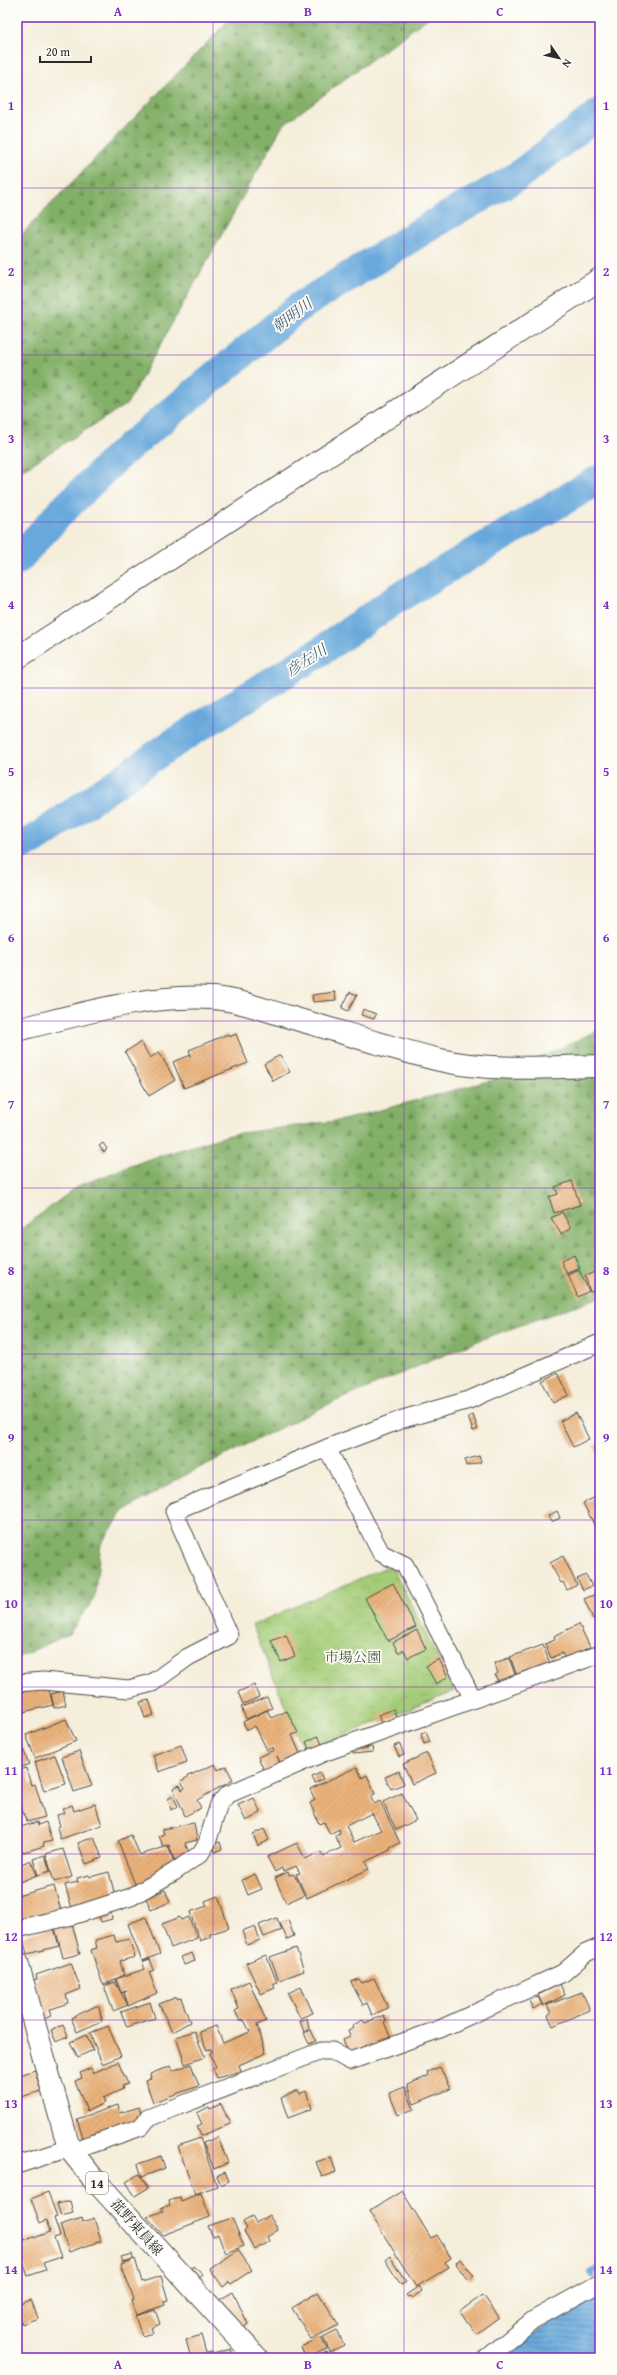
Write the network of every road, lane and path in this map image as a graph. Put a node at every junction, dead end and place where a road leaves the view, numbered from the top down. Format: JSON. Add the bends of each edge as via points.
{"nodes":[{"id":1,"x":600,"y":279,"type":"edge"},
{"id":2,"x":17,"y":658,"type":"edge"},
{"id":3,"x":17,"y":1030,"type":"edge"},
{"id":4,"x":600,"y":1066,"type":"edge"},
{"id":5,"x":600,"y":1343,"type":"edge"},
{"id":6,"x":327,"y":1448,"type":"junction"},
{"id":7,"x":600,"y":1654,"type":"edge"},
{"id":8,"x":17,"y":1683,"type":"edge"},
{"id":9,"x":473,"y":1699,"type":"junction"},
{"id":10,"x":17,"y":1929,"type":"edge"},
{"id":11,"x":600,"y":1947,"type":"edge"},
{"id":12,"x":17,"y":1962,"type":"edge"},
{"id":13,"x":71,"y":2151,"type":"junction"},
{"id":14,"x":17,"y":2165,"type":"edge"},
{"id":15,"x":600,"y":2283,"type":"edge"},
{"id":16,"x":257,"y":2358,"type":"edge"},
{"id":17,"x":487,"y":2358,"type":"edge"}],
"edges":[{"from":1,"to":2,"type":"street"},
{"from":3,"to":4,"type":"street","via":[[155,999],[215,998],[448,1061],[477,1066]]},
{"from":5,"to":6,"type":"street","via":[[469,1400],[403,1419]]},
{"from":6,"to":8,"type":"street","via":[[174,1511],[229,1636],[188,1657],[152,1683],[128,1689],[43,1681]]},
{"from":6,"to":9,"type":"street","via":[[381,1552],[405,1564]]},
{"from":7,"to":9,"type":"street"},
{"from":9,"to":10,"type":"street","via":[[323,1753],[227,1795],[219,1804],[207,1843],[200,1854],[174,1872],[131,1897],[72,1916]]},
{"from":11,"to":13,"type":"street","via":[[586,1953],[563,1973],[440,2029],[350,2061],[332,2051],[321,2051],[148,2118],[141,2127]]},
{"from":12,"to":13,"type":"street","name":"菰野東員線","number":"14"},
{"from":13,"to":14,"type":"street"},
{"from":13,"to":16,"type":"street","name":"菰野東員線","number":"14"},
{"from":15,"to":17,"type":"street","via":[[532,2320]]}]}
